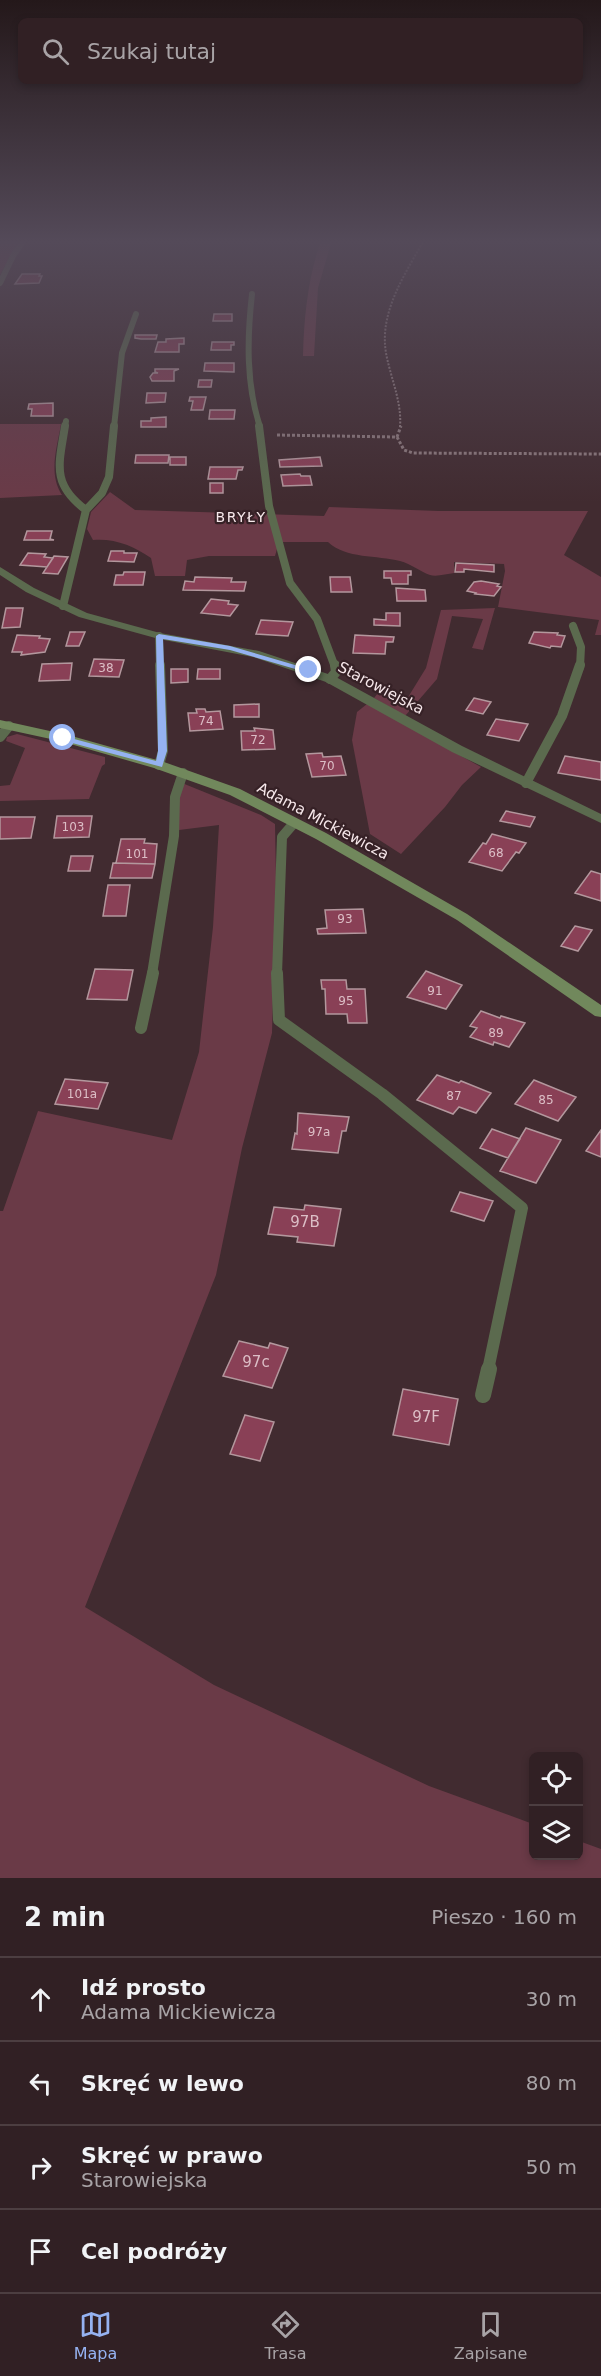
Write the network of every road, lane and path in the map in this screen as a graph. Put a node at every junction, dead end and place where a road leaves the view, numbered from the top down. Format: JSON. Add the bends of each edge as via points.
{"nodes":[{"id":1,"x":131,"y":328,"type":"edge"},
{"id":2,"x":248,"y":328,"type":"edge"},
{"id":3,"x":385,"y":328,"type":"edge"},
{"id":4,"x":66,"y":421,"type":"dead end"},
{"id":5,"x":262,"y":435,"type":"junction"},
{"id":6,"x":397,"y":437,"type":"junction"},
{"id":7,"x":601,"y":454,"type":"edge"},
{"id":8,"x":86,"y":510,"type":"junction"},
{"id":9,"x":0,"y":570,"type":"edge"},
{"id":10,"x":63,"y":606,"type":"junction"},
{"id":11,"x":573,"y":626,"type":"dead end"},
{"id":12,"x":159,"y":636,"type":"junction"},
{"id":13,"x":330,"y":679,"type":"junction"},
{"id":14,"x":3,"y":729,"type":"edge"},
{"id":15,"x":159,"y":765,"type":"junction"},
{"id":16,"x":183,"y":773,"type":"junction"},
{"id":17,"x":526,"y":783,"type":"junction"},
{"id":18,"x":601,"y":819,"type":"edge"},
{"id":19,"x":294,"y":823,"type":"junction"},
{"id":20,"x":601,"y":1012,"type":"edge"},
{"id":21,"x":141,"y":1028,"type":"dead end"},
{"id":22,"x":483,"y":1395,"type":"dead end"}],
"edges":[{"from":1,"to":8,"type":"lane","via":[[122,353],[109,477],[102,494]]},
{"from":2,"to":5,"type":"lane","via":[[252,400]]},
{"from":3,"to":6,"type":"path","via":[[385,347],[402,423]]},
{"from":4,"to":8,"type":"lane","via":[[60,482],[66,495]]},
{"from":5,"to":6,"type":"path"},
{"from":5,"to":13,"type":"lane","via":[[269,506],[290,583],[317,619],[334,659],[336,672]]},
{"from":6,"to":7,"type":"path","via":[[404,450],[413,453]]},
{"from":8,"to":10,"type":"lane"},
{"from":9,"to":10,"type":"street","name":"Starowiejska"},
{"from":10,"to":12,"type":"street","name":"Starowiejska","via":[[113,625]]},
{"from":11,"to":17,"type":"lane","via":[[582,648],[578,674],[564,711]]},
{"from":12,"to":13,"type":"street","name":"Starowiejska","via":[[255,654]]},
{"from":12,"to":15,"type":"lane","via":[[163,751]]},
{"from":13,"to":17,"type":"street","name":"Starowiejska"},
{"from":14,"to":15,"type":"street","name":"Adama Mickiewicza"},
{"from":15,"to":16,"type":"street","name":"Adama Mickiewicza"},
{"from":16,"to":19,"type":"street","name":"Adama Mickiewicza","via":[[235,792]]},
{"from":16,"to":21,"type":"lane","via":[[176,786],[166,897]]},
{"from":17,"to":18,"type":"street","name":"Starowiejska"},
{"from":19,"to":20,"type":"street","name":"Adama Mickiewicza","via":[[462,917]]},
{"from":19,"to":22,"type":"lane","via":[[282,837],[279,1020],[382,1094],[522,1208]]}]}
